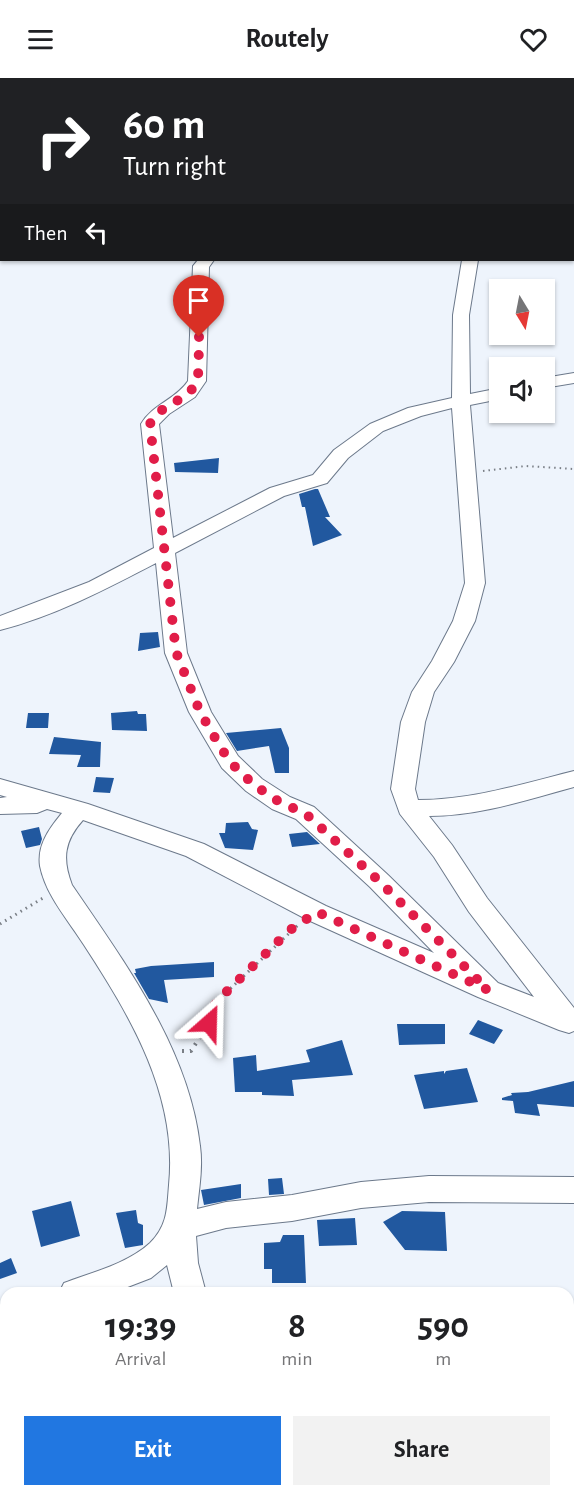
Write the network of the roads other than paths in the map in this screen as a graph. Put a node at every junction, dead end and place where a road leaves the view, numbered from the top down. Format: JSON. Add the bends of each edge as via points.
{"nodes":[{"id":1,"x":205,"y":261,"type":"edge"},
{"id":2,"x":470,"y":261,"type":"edge"},
{"id":3,"x":574,"y":378,"type":"edge"},
{"id":4,"x":555,"y":381,"type":"edge"},
{"id":5,"x":489,"y":396,"type":"edge"},
{"id":6,"x":461,"y":402,"type":"junction"},
{"id":7,"x":164,"y":549,"type":"junction"},
{"id":8,"x":0,"y":623,"type":"edge"},
{"id":9,"x":574,"y":779,"type":"edge"},
{"id":10,"x":0,"y":787,"type":"edge"},
{"id":11,"x":0,"y":806,"type":"edge"},
{"id":12,"x":70,"y":807,"type":"junction"},
{"id":13,"x":409,"y":808,"type":"junction"},
{"id":14,"x":488,"y":990,"type":"junction"},
{"id":15,"x":571,"y":1024,"type":"edge"},
{"id":16,"x":574,"y":1190,"type":"edge"},
{"id":17,"x":181,"y":1227,"type":"junction"},
{"id":18,"x":91,"y":1287,"type":"edge"},
{"id":19,"x":189,"y":1287,"type":"edge"}],
"edges":[{"from":1,"to":7,"type":"street","via":[[201,266],[197,381],[188,394],[165,406],[150,424]]},
{"from":2,"to":6,"type":"street","via":[[461,315]]},
{"from":3,"to":4,"type":"street"},
{"from":5,"to":6,"type":"street"},
{"from":6,"to":7,"type":"street","via":[[380,423],[357,438],[320,479],[277,492]]},
{"from":6,"to":13,"type":"street","via":[[475,583],[464,621],[423,692],[413,722],[403,789]]},
{"from":7,"to":8,"type":"street","via":[[70,598]]},
{"from":7,"to":14,"type":"street","via":[[176,652],[200,712],[230,762],[254,785],[305,813]]},
{"from":9,"to":13,"type":"street","via":[[482,803]]},
{"from":10,"to":12,"type":"street"},
{"from":11,"to":12,"type":"street"},
{"from":12,"to":14,"type":"street","via":[[195,850],[317,912]]},
{"from":12,"to":17,"type":"street","via":[[51,847],[54,874],[130,996],[169,1078],[186,1147]]},
{"from":13,"to":15,"type":"street"},
{"from":14,"to":15,"type":"street"},
{"from":16,"to":17,"type":"street","via":[[429,1189],[361,1195],[226,1215]]},
{"from":17,"to":18,"type":"street","via":[[161,1252],[140,1268]]},
{"from":17,"to":19,"type":"street","via":[[181,1254]]}]}
